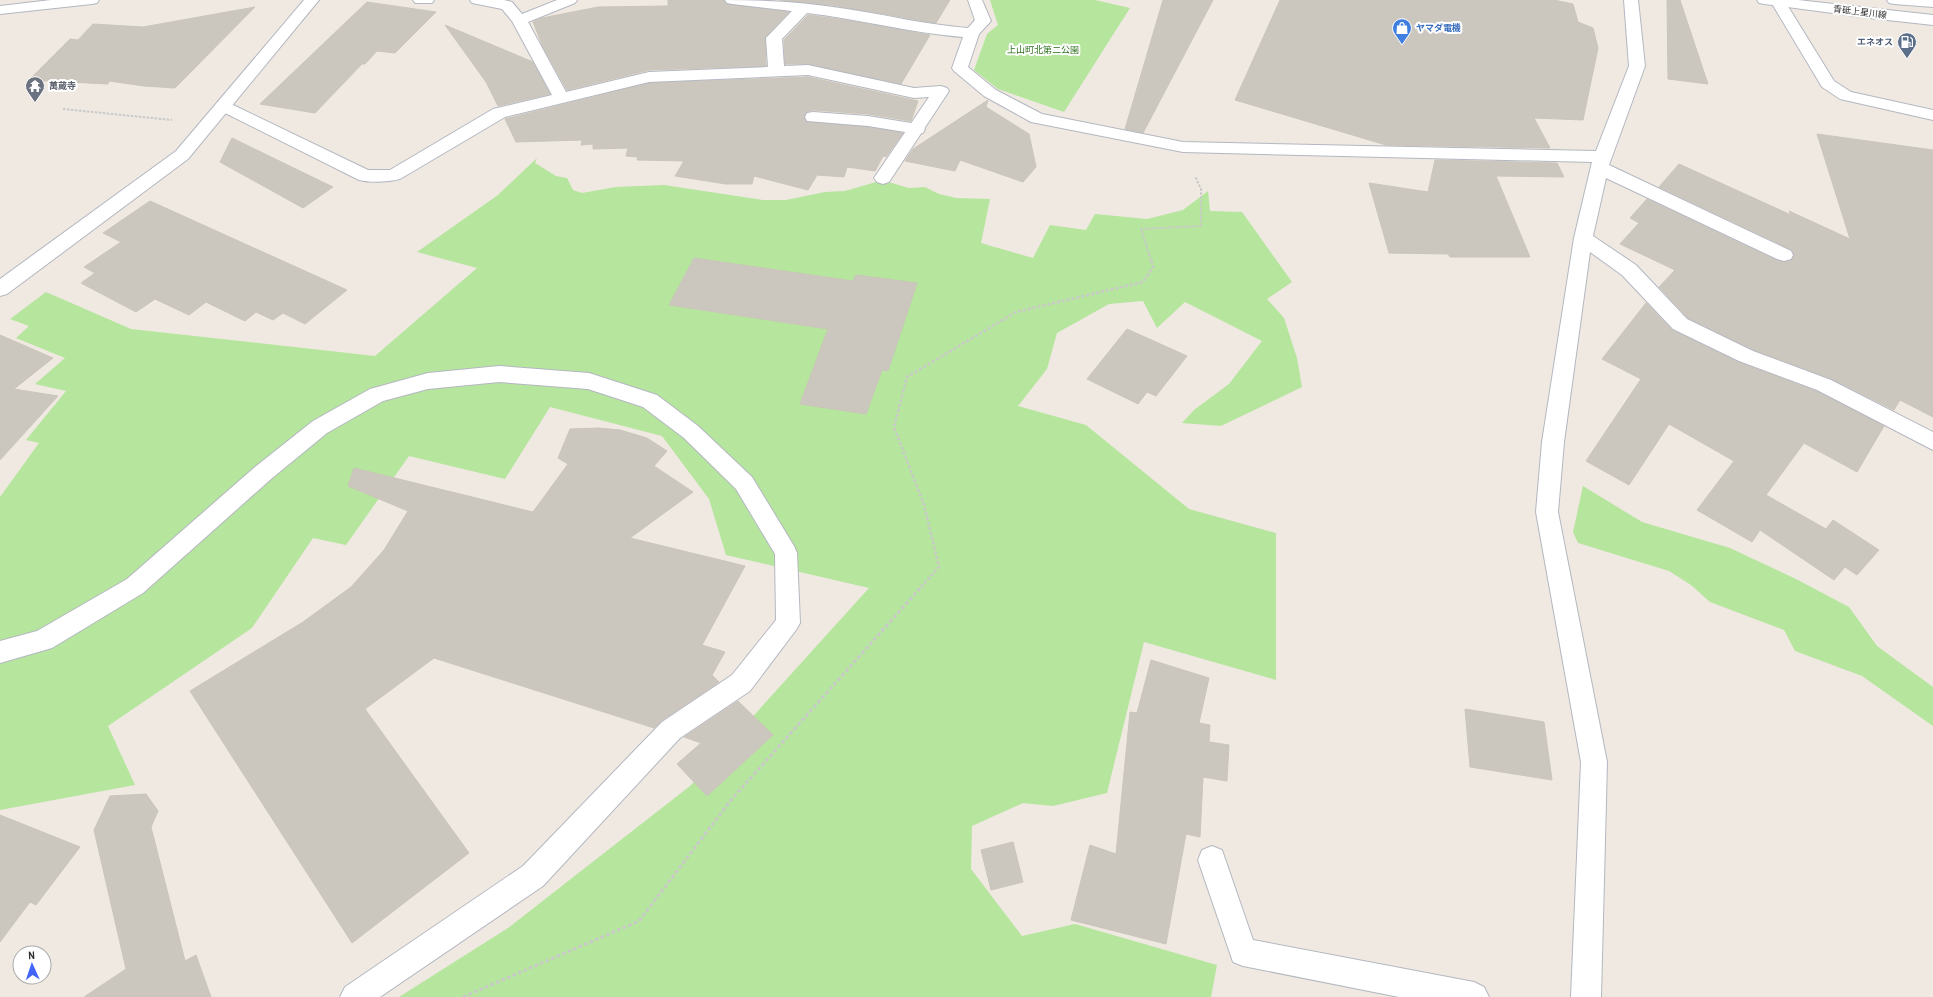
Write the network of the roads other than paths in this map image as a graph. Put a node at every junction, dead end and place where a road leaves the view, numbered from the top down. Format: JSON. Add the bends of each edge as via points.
{"nodes":[{"id":1,"x":92,"y":0,"type":"edge"},
{"id":2,"x":312,"y":0,"type":"edge"},
{"id":3,"x":420,"y":0,"type":"edge"},
{"id":4,"x":427,"y":0,"type":"edge"},
{"id":5,"x":476,"y":0,"type":"edge"},
{"id":6,"x":570,"y":0,"type":"edge"},
{"id":7,"x":732,"y":0,"type":"edge"},
{"id":8,"x":975,"y":0,"type":"edge"},
{"id":9,"x":1631,"y":0,"type":"edge"},
{"id":10,"x":1894,"y":0,"type":"edge"},
{"id":11,"x":1771,"y":1,"type":"edge"},
{"id":12,"x":1933,"y":3,"type":"edge"},
{"id":13,"x":804,"y":8,"type":"junction"},
{"id":14,"x":0,"y":10,"type":"edge"},
{"id":15,"x":519,"y":20,"type":"junction"},
{"id":16,"x":1933,"y":20,"type":"edge"},
{"id":17,"x":972,"y":33,"type":"junction"},
{"id":18,"x":960,"y":68,"type":"junction"},
{"id":19,"x":776,"y":71,"type":"junction"},
{"id":20,"x":941,"y":91,"type":"junction"},
{"id":21,"x":561,"y":98,"type":"junction"},
{"id":22,"x":223,"y":106,"type":"junction"},
{"id":23,"x":1933,"y":115,"type":"edge"},
{"id":24,"x":813,"y":117,"type":"dead end"},
{"id":25,"x":917,"y":129,"type":"junction"},
{"id":26,"x":1601,"y":163,"type":"junction"},
{"id":27,"x":883,"y":178,"type":"dead end"},
{"id":28,"x":1583,"y":238,"type":"junction"},
{"id":29,"x":1784,"y":255,"type":"dead end"},
{"id":30,"x":0,"y":289,"type":"edge"},
{"id":31,"x":1933,"y":442,"type":"edge"},
{"id":32,"x":0,"y":652,"type":"edge"},
{"id":33,"x":1212,"y":860,"type":"dead end"},
{"id":34,"x":355,"y":997,"type":"edge"},
{"id":35,"x":1474,"y":997,"type":"edge"},
{"id":36,"x":1586,"y":997,"type":"edge"}],
"edges":[{"from":1,"to":14,"type":"street"},
{"from":2,"to":22,"type":"street"},
{"from":3,"to":4,"type":"street"},
{"from":5,"to":15,"type":"street","via":[[507,5]]},
{"from":6,"to":15,"type":"street"},
{"from":7,"to":13,"type":"street"},
{"from":8,"to":17,"type":"street","via":[[983,21]]},
{"from":9,"to":26,"type":"street","via":[[1637,66]]},
{"from":10,"to":12,"type":"street","name":"青砥上星川線"},
{"from":11,"to":16,"type":"street","name":"青砥上星川線"},
{"from":11,"to":23,"type":"street","via":[[1828,84],[1846,96]]},
{"from":13,"to":17,"type":"street"},
{"from":13,"to":19,"type":"street","via":[[774,38]]},
{"from":15,"to":21,"type":"street"},
{"from":17,"to":18,"type":"street"},
{"from":18,"to":20,"type":"street"},
{"from":18,"to":26,"type":"street","via":[[990,93],[1038,118],[1182,147]]},
{"from":19,"to":20,"type":"street","via":[[808,70],[914,93]]},
{"from":19,"to":21,"type":"street","via":[[649,77]]},
{"from":20,"to":25,"type":"street"},
{"from":21,"to":22,"type":"street","via":[[499,113],[394,175],[365,176]]},
{"from":22,"to":30,"type":"street","via":[[182,155]]},
{"from":24,"to":25,"type":"street","via":[[868,121]]},
{"from":25,"to":27,"type":"street"},
{"from":26,"to":28,"type":"street"},
{"from":26,"to":29,"type":"street"},
{"from":28,"to":31,"type":"street","via":[[1629,270],[1680,324],[1746,356],[1824,384]]},
{"from":28,"to":36,"type":"street","via":[[1553,442],[1547,512],[1594,762]]},
{"from":32,"to":34,"type":"street","via":[[44,640],[135,586],[263,473],[320,427],[377,395],[428,381],[499,374],[589,381],[650,401],[691,432],[744,483],[786,553],[788,623],[741,683],[671,730],[533,876]]},
{"from":33,"to":35,"type":"street","via":[[1244,952]]}]}
